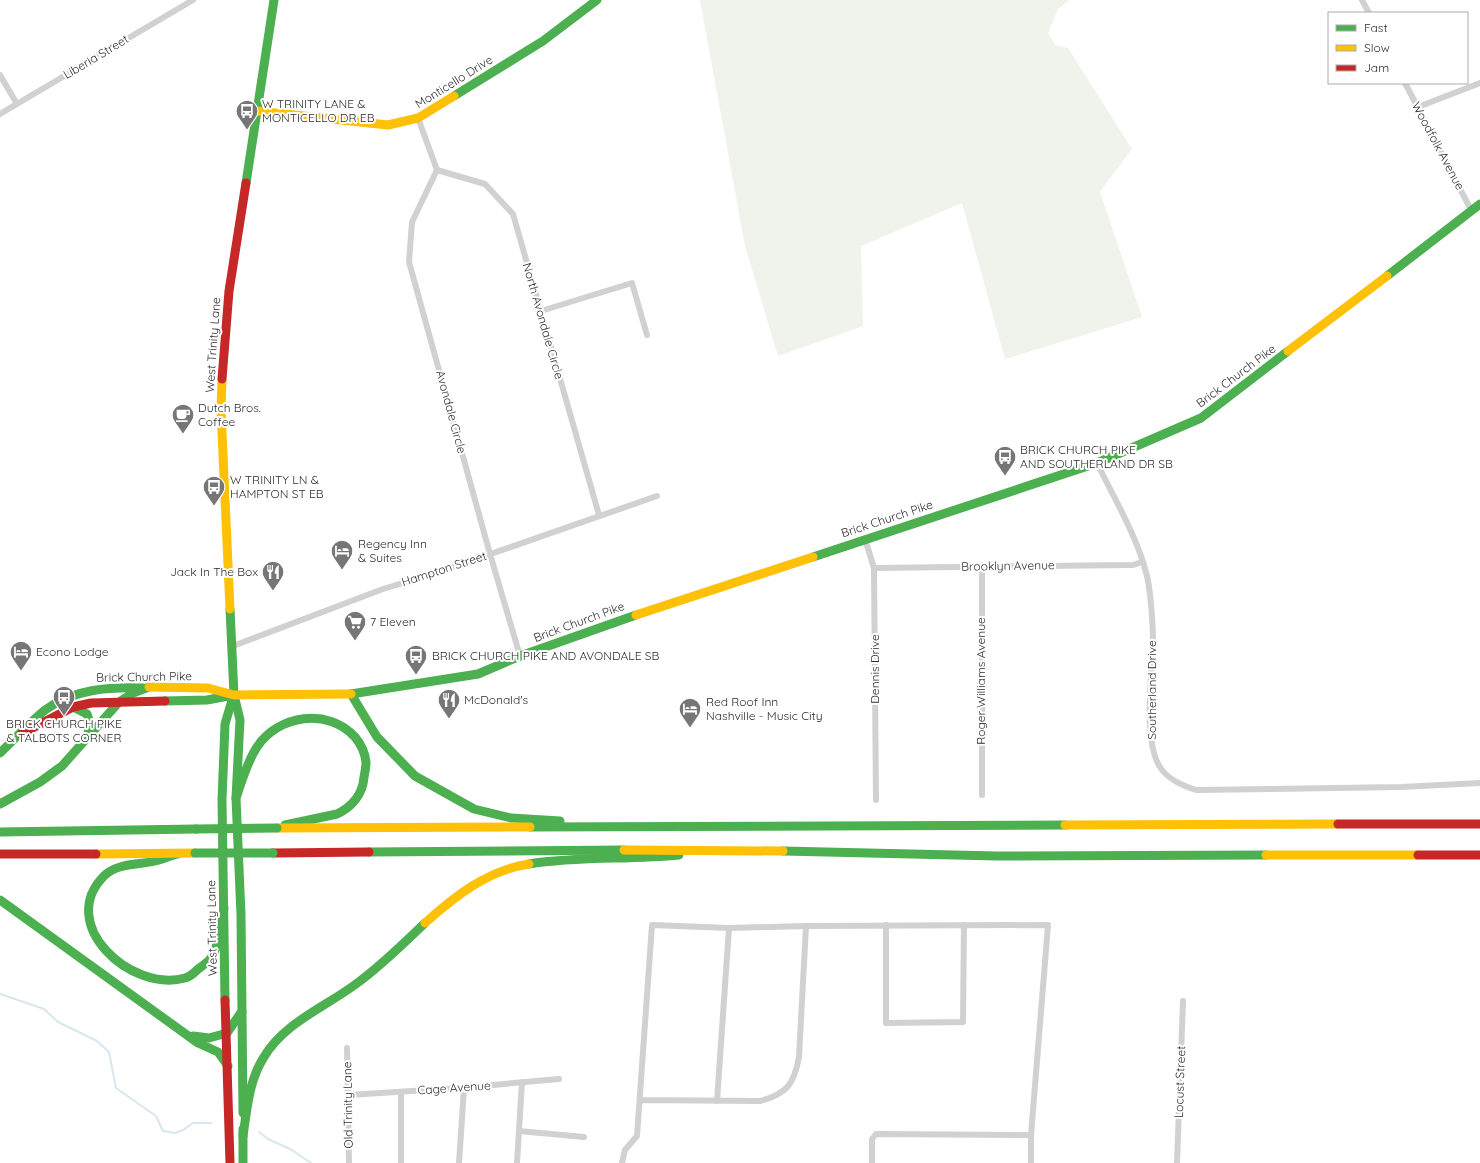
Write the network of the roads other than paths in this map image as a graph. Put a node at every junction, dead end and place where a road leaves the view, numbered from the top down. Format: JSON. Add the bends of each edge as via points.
{"nodes":[{"id":1,"x":193,"y":0,"type":"edge"},
{"id":2,"x":274,"y":0,"type":"edge"},
{"id":3,"x":597,"y":0,"type":"edge"},
{"id":4,"x":1362,"y":0,"type":"edge"},
{"id":5,"x":1368,"y":12,"type":"edge"},
{"id":6,"x":0,"y":75,"type":"edge"},
{"id":7,"x":1480,"y":83,"type":"edge"},
{"id":8,"x":1406,"y":84,"type":"edge"},
{"id":9,"x":17,"y":104,"type":"junction"},
{"id":10,"x":1418,"y":107,"type":"junction"},
{"id":11,"x":257,"y":111,"type":"junction"},
{"id":12,"x":0,"y":114,"type":"edge"},
{"id":13,"x":418,"y":118,"type":"junction"},
{"id":14,"x":437,"y":170,"type":"junction"},
{"id":15,"x":1480,"y":204,"type":"edge"},
{"id":16,"x":1471,"y":210,"type":"junction"},
{"id":17,"x":541,"y":310,"type":"junction"},
{"id":18,"x":647,"y":335,"type":"dead end"},
{"id":19,"x":1097,"y":463,"type":"junction"},
{"id":20,"x":656,"y":496,"type":"dead end"},
{"id":21,"x":599,"y":515,"type":"junction"},
{"id":22,"x":865,"y":539,"type":"junction"},
{"id":23,"x":490,"y":554,"type":"junction"},
{"id":24,"x":1142,"y":562,"type":"junction"},
{"id":25,"x":982,"y":566,"type":"junction"},
{"id":26,"x":874,"y":568,"type":"junction"},
{"id":27,"x":232,"y":646,"type":"junction"},
{"id":28,"x":520,"y":656,"type":"junction"},
{"id":29,"x":150,"y":688,"type":"junction"},
{"id":30,"x":351,"y":694,"type":"junction"},
{"id":31,"x":234,"y":695,"type":"junction"},
{"id":32,"x":119,"y":702,"type":"junction"},
{"id":33,"x":73,"y":707,"type":"junction"},
{"id":34,"x":21,"y":734,"type":"junction"},
{"id":35,"x":88,"y":737,"type":"junction"},
{"id":36,"x":0,"y":753,"type":"edge"},
{"id":37,"x":1480,"y":783,"type":"edge"},
{"id":38,"x":982,"y":795,"type":"dead end"},
{"id":39,"x":236,"y":798,"type":"junction"},
{"id":40,"x":876,"y":800,"type":"dead end"},
{"id":41,"x":0,"y":804,"type":"edge"},
{"id":42,"x":1480,"y":824,"type":"edge"},
{"id":43,"x":277,"y":828,"type":"junction"},
{"id":44,"x":669,"y":828,"type":"junction"},
{"id":45,"x":0,"y":832,"type":"edge"},
{"id":46,"x":718,"y":849,"type":"junction"},
{"id":47,"x":0,"y":854,"type":"edge"},
{"id":48,"x":178,"y":854,"type":"junction"},
{"id":49,"x":1480,"y":856,"type":"edge"},
{"id":50,"x":0,"y":900,"type":"edge"},
{"id":51,"x":224,"y":908,"type":"junction"},
{"id":52,"x":886,"y":925,"type":"junction"},
{"id":53,"x":964,"y":925,"type":"junction"},
{"id":54,"x":806,"y":926,"type":"junction"},
{"id":55,"x":729,"y":928,"type":"junction"},
{"id":56,"x":1183,"y":1001,"type":"dead end"},
{"id":57,"x":242,"y":1011,"type":"junction"},
{"id":58,"x":227,"y":1033,"type":"junction"},
{"id":59,"x":187,"y":1034,"type":"junction"},
{"id":60,"x":347,"y":1048,"type":"dead end"},
{"id":61,"x":228,"y":1066,"type":"junction"},
{"id":62,"x":559,"y":1079,"type":"dead end"},
{"id":63,"x":522,"y":1082,"type":"junction"},
{"id":64,"x":464,"y":1088,"type":"junction"},
{"id":65,"x":401,"y":1092,"type":"junction"},
{"id":66,"x":349,"y":1095,"type":"junction"},
{"id":67,"x":641,"y":1100,"type":"junction"},
{"id":68,"x":717,"y":1100,"type":"junction"},
{"id":69,"x":519,"y":1131,"type":"junction"},
{"id":70,"x":1031,"y":1135,"type":"junction"},
{"id":71,"x":243,"y":1136,"type":"junction"},
{"id":72,"x":584,"y":1137,"type":"dead end"},
{"id":73,"x":230,"y":1163,"type":"edge"},
{"id":74,"x":243,"y":1163,"type":"edge"},
{"id":75,"x":349,"y":1163,"type":"edge"},
{"id":76,"x":401,"y":1163,"type":"edge"},
{"id":77,"x":459,"y":1163,"type":"edge"},
{"id":78,"x":517,"y":1163,"type":"edge"},
{"id":79,"x":622,"y":1163,"type":"edge"},
{"id":80,"x":872,"y":1163,"type":"edge"},
{"id":81,"x":1031,"y":1163,"type":"edge"},
{"id":82,"x":1177,"y":1163,"type":"edge"}],
"edges":[{"from":1,"to":9,"type":"street","name":"Liberia Street"},
{"from":2,"to":11,"type":"main road","name":"West Trinity Lane"},
{"from":3,"to":13,"type":"main road","name":"Monticello Drive","via":[[543,41]]},
{"from":4,"to":5,"type":"street"},
{"from":6,"to":9,"type":"street"},
{"from":7,"to":10,"type":"street"},
{"from":8,"to":10,"type":"street","name":"Woodfolk Avenue"},
{"from":9,"to":12,"type":"street","name":"Liberia Street"},
{"from":10,"to":16,"type":"street","name":"Woodfolk Avenue"},
{"from":11,"to":13,"type":"main road","name":"Monticello Drive","via":[[388,125]]},
{"from":11,"to":27,"type":"main road","name":"West Trinity Lane","via":[[229,291],[222,392]]},
{"from":13,"to":14,"type":"street"},
{"from":14,"to":17,"type":"street","name":"North Avondale Circle","via":[[485,184],[513,214]]},
{"from":14,"to":23,"type":"street","name":"Avondale Circle","via":[[412,222],[409,262]]},
{"from":15,"to":16,"type":"main road","name":"Brick Church Pike"},
{"from":16,"to":19,"type":"main road","name":"Brick Church Pike","via":[[1201,418]]},
{"from":17,"to":18,"type":"street","via":[[632,283]]},
{"from":17,"to":21,"type":"street","name":"North Avondale Circle"},
{"from":19,"to":22,"type":"main road","name":"Brick Church Pike"},
{"from":19,"to":24,"type":"street","name":"Southerland Drive","via":[[1133,536]]},
{"from":20,"to":21,"type":"street","name":"Hampton Street"},
{"from":21,"to":23,"type":"street","name":"Hampton Street"},
{"from":22,"to":26,"type":"street","name":"Dennis Drive"},
{"from":22,"to":28,"type":"main road","name":"Brick Church Pike"},
{"from":23,"to":27,"type":"street","name":"Hampton Street","via":[[383,589]]},
{"from":23,"to":28,"type":"street","name":"Avondale Circle"},
{"from":24,"to":25,"type":"street","name":"Brooklyn Avenue","via":[[1132,565]]},
{"from":24,"to":37,"type":"street","name":"Southerland Drive","via":[[1147,577],[1153,641],[1150,733],[1155,758],[1162,770],[1172,779],[1196,790],[1401,788]]},
{"from":25,"to":26,"type":"street","name":"Brooklyn Avenue"},
{"from":25,"to":38,"type":"street","name":"Roger Williams Avenue"},
{"from":26,"to":40,"type":"street","name":"Dennis Drive"},
{"from":27,"to":31,"type":"main road","name":"West Trinity Lane"},
{"from":28,"to":30,"type":"main road","name":"Brick Church Pike","via":[[478,674]]},
{"from":29,"to":31,"type":"main road","name":"Brick Church Pike","via":[[208,688]]},
{"from":29,"to":32,"type":"main road","via":[[133,693]]},
{"from":29,"to":34,"type":"main road","name":"Brick Church Pike","via":[[88,691],[60,700],[36,718]]},
{"from":30,"to":31,"type":"main road","name":"Brick Church Pike"},
{"from":30,"to":44,"type":"main road","via":[[377,737],[415,776],[474,809],[511,818]]},
{"from":31,"to":32,"type":"main road","name":"Brick Church Pike","via":[[207,700]]},
{"from":31,"to":39,"type":"main road","name":"West Trinity Lane","via":[[240,720]]},
{"from":31,"to":51,"type":"main road","name":"West Trinity Lane","via":[[225,724],[222,800]]},
{"from":32,"to":33,"type":"main road","name":"Brick Church Pike","via":[[91,703]]},
{"from":32,"to":35,"type":"main road"},
{"from":33,"to":34,"type":"main road","name":"Brick Church Pike"},
{"from":33,"to":35,"type":"main road","via":[[87,714],[90,725]]},
{"from":34,"to":36,"type":"main road","name":"Brick Church Pike"},
{"from":35,"to":41,"type":"main road","via":[[62,766],[40,782]]},
{"from":39,"to":43,"type":"main road","via":[[249,761],[262,740],[273,731],[302,717],[322,717],[342,725],[355,736],[366,762],[361,792],[350,807],[326,818],[297,821]]},
{"from":39,"to":57,"type":"main road","name":"West Trinity Lane"},
{"from":42,"to":44,"type":"main road"},
{"from":43,"to":44,"type":"main road"},
{"from":43,"to":45,"type":"main road","bridge":true},
{"from":46,"to":48,"type":"main road","bridge":true},
{"from":46,"to":49,"type":"main road","via":[[997,856]]},
{"from":46,"to":71,"type":"main road","via":[[655,858],[561,860],[527,865],[506,870],[467,888],[449,901],[368,975],[282,1033],[260,1062],[251,1082]]},
{"from":47,"to":48,"type":"main road"},
{"from":48,"to":51,"type":"main road","via":[[154,861],[128,864],[106,875],[93,892],[89,921],[94,935],[105,951],[123,967],[141,977],[156,981],[184,979],[198,972],[208,962],[217,940]]},
{"from":50,"to":59,"type":"main road"},
{"from":51,"to":58,"type":"main road","name":"West Trinity Lane"},
{"from":52,"to":53,"type":"street"},
{"from":52,"to":53,"type":"street","via":[[886,1023],[964,1022]]},
{"from":52,"to":54,"type":"street"},
{"from":53,"to":70,"type":"street","via":[[1048,924]]},
{"from":54,"to":55,"type":"street"},
{"from":54,"to":68,"type":"street","via":[[799,1057],[792,1081],[785,1091],[760,1101]]},
{"from":55,"to":67,"type":"street","via":[[652,925]]},
{"from":55,"to":68,"type":"street"},
{"from":56,"to":82,"type":"street","name":"Locust Street"},
{"from":57,"to":58,"type":"main road"},
{"from":57,"to":71,"type":"main road","name":"West Trinity Lane"},
{"from":58,"to":59,"type":"main road","via":[[209,1038]]},
{"from":58,"to":61,"type":"main road","name":"West Trinity Lane"},
{"from":59,"to":61,"type":"main road","via":[[218,1052]]},
{"from":60,"to":66,"type":"street","name":"Old Trinity Lane"},
{"from":61,"to":73,"type":"main road","name":"West Trinity Lane"},
{"from":62,"to":63,"type":"street","name":"Cage Avenue"},
{"from":63,"to":64,"type":"street","name":"Cage Avenue"},
{"from":63,"to":69,"type":"street"},
{"from":64,"to":65,"type":"street","name":"Cage Avenue"},
{"from":64,"to":77,"type":"street"},
{"from":65,"to":66,"type":"street","name":"Cage Avenue"},
{"from":65,"to":76,"type":"street"},
{"from":66,"to":75,"type":"street","name":"Old Trinity Lane"},
{"from":67,"to":68,"type":"street"},
{"from":67,"to":79,"type":"street","via":[[638,1136],[625,1150]]},
{"from":69,"to":72,"type":"street"},
{"from":69,"to":78,"type":"street"},
{"from":70,"to":80,"type":"street","via":[[876,1134],[872,1139]]},
{"from":70,"to":81,"type":"street"},
{"from":71,"to":74,"type":"main road","name":"West Trinity Lane"}]}
